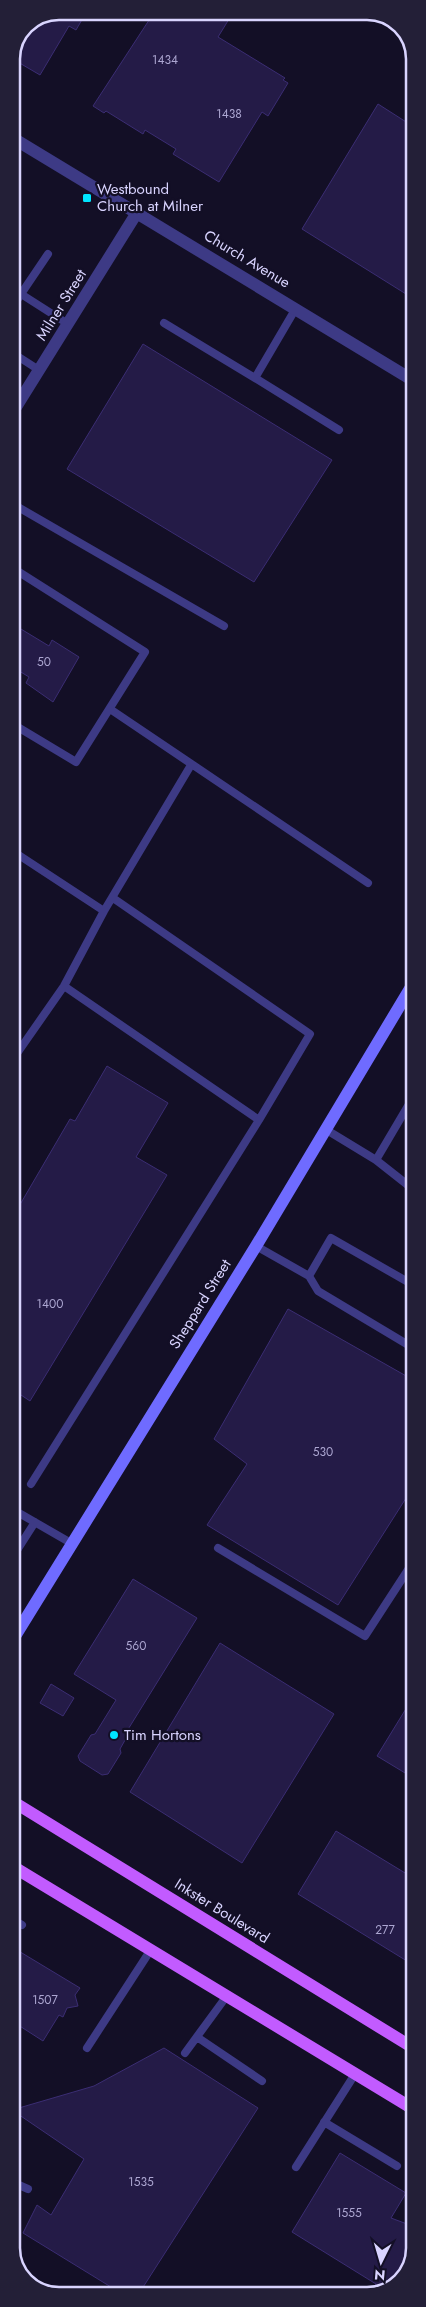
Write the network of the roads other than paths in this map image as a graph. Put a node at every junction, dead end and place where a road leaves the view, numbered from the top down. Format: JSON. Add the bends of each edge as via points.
{"nodes":[{"id":1,"x":20,"y":141,"type":"edge"},
{"id":2,"x":138,"y":211,"type":"junction"},
{"id":3,"x":48,"y":254,"type":"dead end"},
{"id":4,"x":21,"y":294,"type":"joint"},
{"id":5,"x":296,"y":308,"type":"junction"},
{"id":6,"x":164,"y":323,"type":"dead end"},
{"id":7,"x":68,"y":324,"type":"junction"},
{"id":8,"x":20,"y":358,"type":"edge"},
{"id":9,"x":39,"y":370,"type":"junction"},
{"id":10,"x":406,"y":376,"type":"edge"},
{"id":11,"x":255,"y":378,"type":"junction"},
{"id":12,"x":20,"y":401,"type":"edge"},
{"id":13,"x":339,"y":430,"type":"dead end"},
{"id":14,"x":20,"y":508,"type":"edge"},
{"id":15,"x":20,"y":574,"type":"edge"},
{"id":16,"x":224,"y":626,"type":"dead end"},
{"id":17,"x":110,"y":710,"type":"junction"},
{"id":18,"x":20,"y":728,"type":"edge"},
{"id":19,"x":191,"y":765,"type":"junction"},
{"id":20,"x":20,"y":856,"type":"edge"},
{"id":21,"x":368,"y":883,"type":"dead end"},
{"id":22,"x":113,"y":898,"type":"junction"},
{"id":23,"x":104,"y":911,"type":"junction"},
{"id":24,"x":64,"y":986,"type":"junction"},
{"id":25,"x":406,"y":998,"type":"edge"},
{"id":26,"x":20,"y":1050,"type":"edge"},
{"id":27,"x":406,"y":1108,"type":"edge"},
{"id":28,"x":259,"y":1120,"type":"junction"},
{"id":29,"x":325,"y":1129,"type":"junction"},
{"id":30,"x":376,"y":1160,"type":"junction"},
{"id":31,"x":406,"y":1184,"type":"edge"},
{"id":32,"x":256,"y":1246,"type":"junction"},
{"id":33,"x":309,"y":1276,"type":"junction"},
{"id":34,"x":406,"y":1281,"type":"edge"},
{"id":35,"x":406,"y":1344,"type":"edge"},
{"id":36,"x":31,"y":1484,"type":"dead end"},
{"id":37,"x":20,"y":1513,"type":"edge"},
{"id":38,"x":35,"y":1522,"type":"junction"},
{"id":39,"x":71,"y":1543,"type":"junction"},
{"id":40,"x":20,"y":1545,"type":"edge"},
{"id":41,"x":218,"y":1548,"type":"dead end"},
{"id":42,"x":406,"y":1573,"type":"edge"},
{"id":43,"x":20,"y":1628,"type":"edge"},
{"id":44,"x":20,"y":1806,"type":"edge"},
{"id":45,"x":20,"y":1871,"type":"edge"},
{"id":46,"x":150,"y":1951,"type":"junction"},
{"id":47,"x":226,"y":1997,"type":"junction"},
{"id":48,"x":197,"y":2037,"type":"junction"},
{"id":49,"x":406,"y":2042,"type":"edge"},
{"id":50,"x":87,"y":2048,"type":"dead end"},
{"id":51,"x":185,"y":2054,"type":"dead end"},
{"id":52,"x":355,"y":2074,"type":"junction"},
{"id":53,"x":262,"y":2081,"type":"dead end"},
{"id":54,"x":406,"y":2105,"type":"edge"},
{"id":55,"x":324,"y":2122,"type":"junction"},
{"id":56,"x":397,"y":2166,"type":"dead end"},
{"id":57,"x":296,"y":2167,"type":"dead end"},
{"id":58,"x":20,"y":2186,"type":"edge"},
{"id":59,"x":28,"y":2189,"type":"dead end"}],
"edges":[{"from":1,"to":2,"type":"street","name":"Church Avenue"},
{"from":2,"to":5,"type":"street","name":"Church Avenue"},
{"from":2,"to":7,"type":"street","name":"Milner Street"},
{"from":3,"to":4,"type":"lane"},
{"from":4,"to":7,"type":"lane"},
{"from":5,"to":10,"type":"street","name":"Church Avenue"},
{"from":5,"to":11,"type":"lane"},
{"from":6,"to":11,"type":"lane"},
{"from":7,"to":9,"type":"street","name":"Milner Street"},
{"from":8,"to":9,"type":"lane"},
{"from":9,"to":12,"type":"street","name":"Milner Street"},
{"from":11,"to":13,"type":"lane"},
{"from":14,"to":16,"type":"lane"},
{"from":15,"to":17,"type":"lane","via":[[145,652]]},
{"from":17,"to":18,"type":"lane","via":[[76,762]]},
{"from":17,"to":19,"type":"lane"},
{"from":19,"to":21,"type":"lane"},
{"from":19,"to":22,"type":"lane"},
{"from":20,"to":23,"type":"lane"},
{"from":22,"to":23,"type":"lane"},
{"from":22,"to":28,"type":"lane","via":[[310,1034]]},
{"from":23,"to":24,"type":"lane"},
{"from":24,"to":26,"type":"lane"},
{"from":24,"to":28,"type":"lane"},
{"from":25,"to":29,"type":"street","name":"Sheppard Street"},
{"from":27,"to":30,"type":"lane"},
{"from":28,"to":36,"type":"lane"},
{"from":29,"to":30,"type":"lane"},
{"from":29,"to":32,"type":"street","name":"Sheppard Street"},
{"from":30,"to":31,"type":"lane"},
{"from":32,"to":33,"type":"lane"},
{"from":32,"to":39,"type":"street","name":"Sheppard Street"},
{"from":33,"to":34,"type":"lane","via":[[330,1238]]},
{"from":33,"to":35,"type":"lane","via":[[318,1291]]},
{"from":37,"to":38,"type":"lane"},
{"from":38,"to":39,"type":"lane"},
{"from":38,"to":40,"type":"lane"},
{"from":39,"to":43,"type":"street","name":"Sheppard Street"},
{"from":41,"to":42,"type":"lane","via":[[365,1636]]},
{"from":44,"to":49,"type":"main road","name":"Inkster Boulevard"},
{"from":45,"to":46,"type":"main road"},
{"from":46,"to":47,"type":"main road"},
{"from":46,"to":50,"type":"lane"},
{"from":47,"to":48,"type":"lane"},
{"from":47,"to":52,"type":"main road"},
{"from":48,"to":51,"type":"lane"},
{"from":48,"to":53,"type":"lane"},
{"from":52,"to":54,"type":"main road"},
{"from":52,"to":55,"type":"lane"},
{"from":55,"to":56,"type":"lane"},
{"from":55,"to":57,"type":"lane"},
{"from":58,"to":59,"type":"lane"}]}
